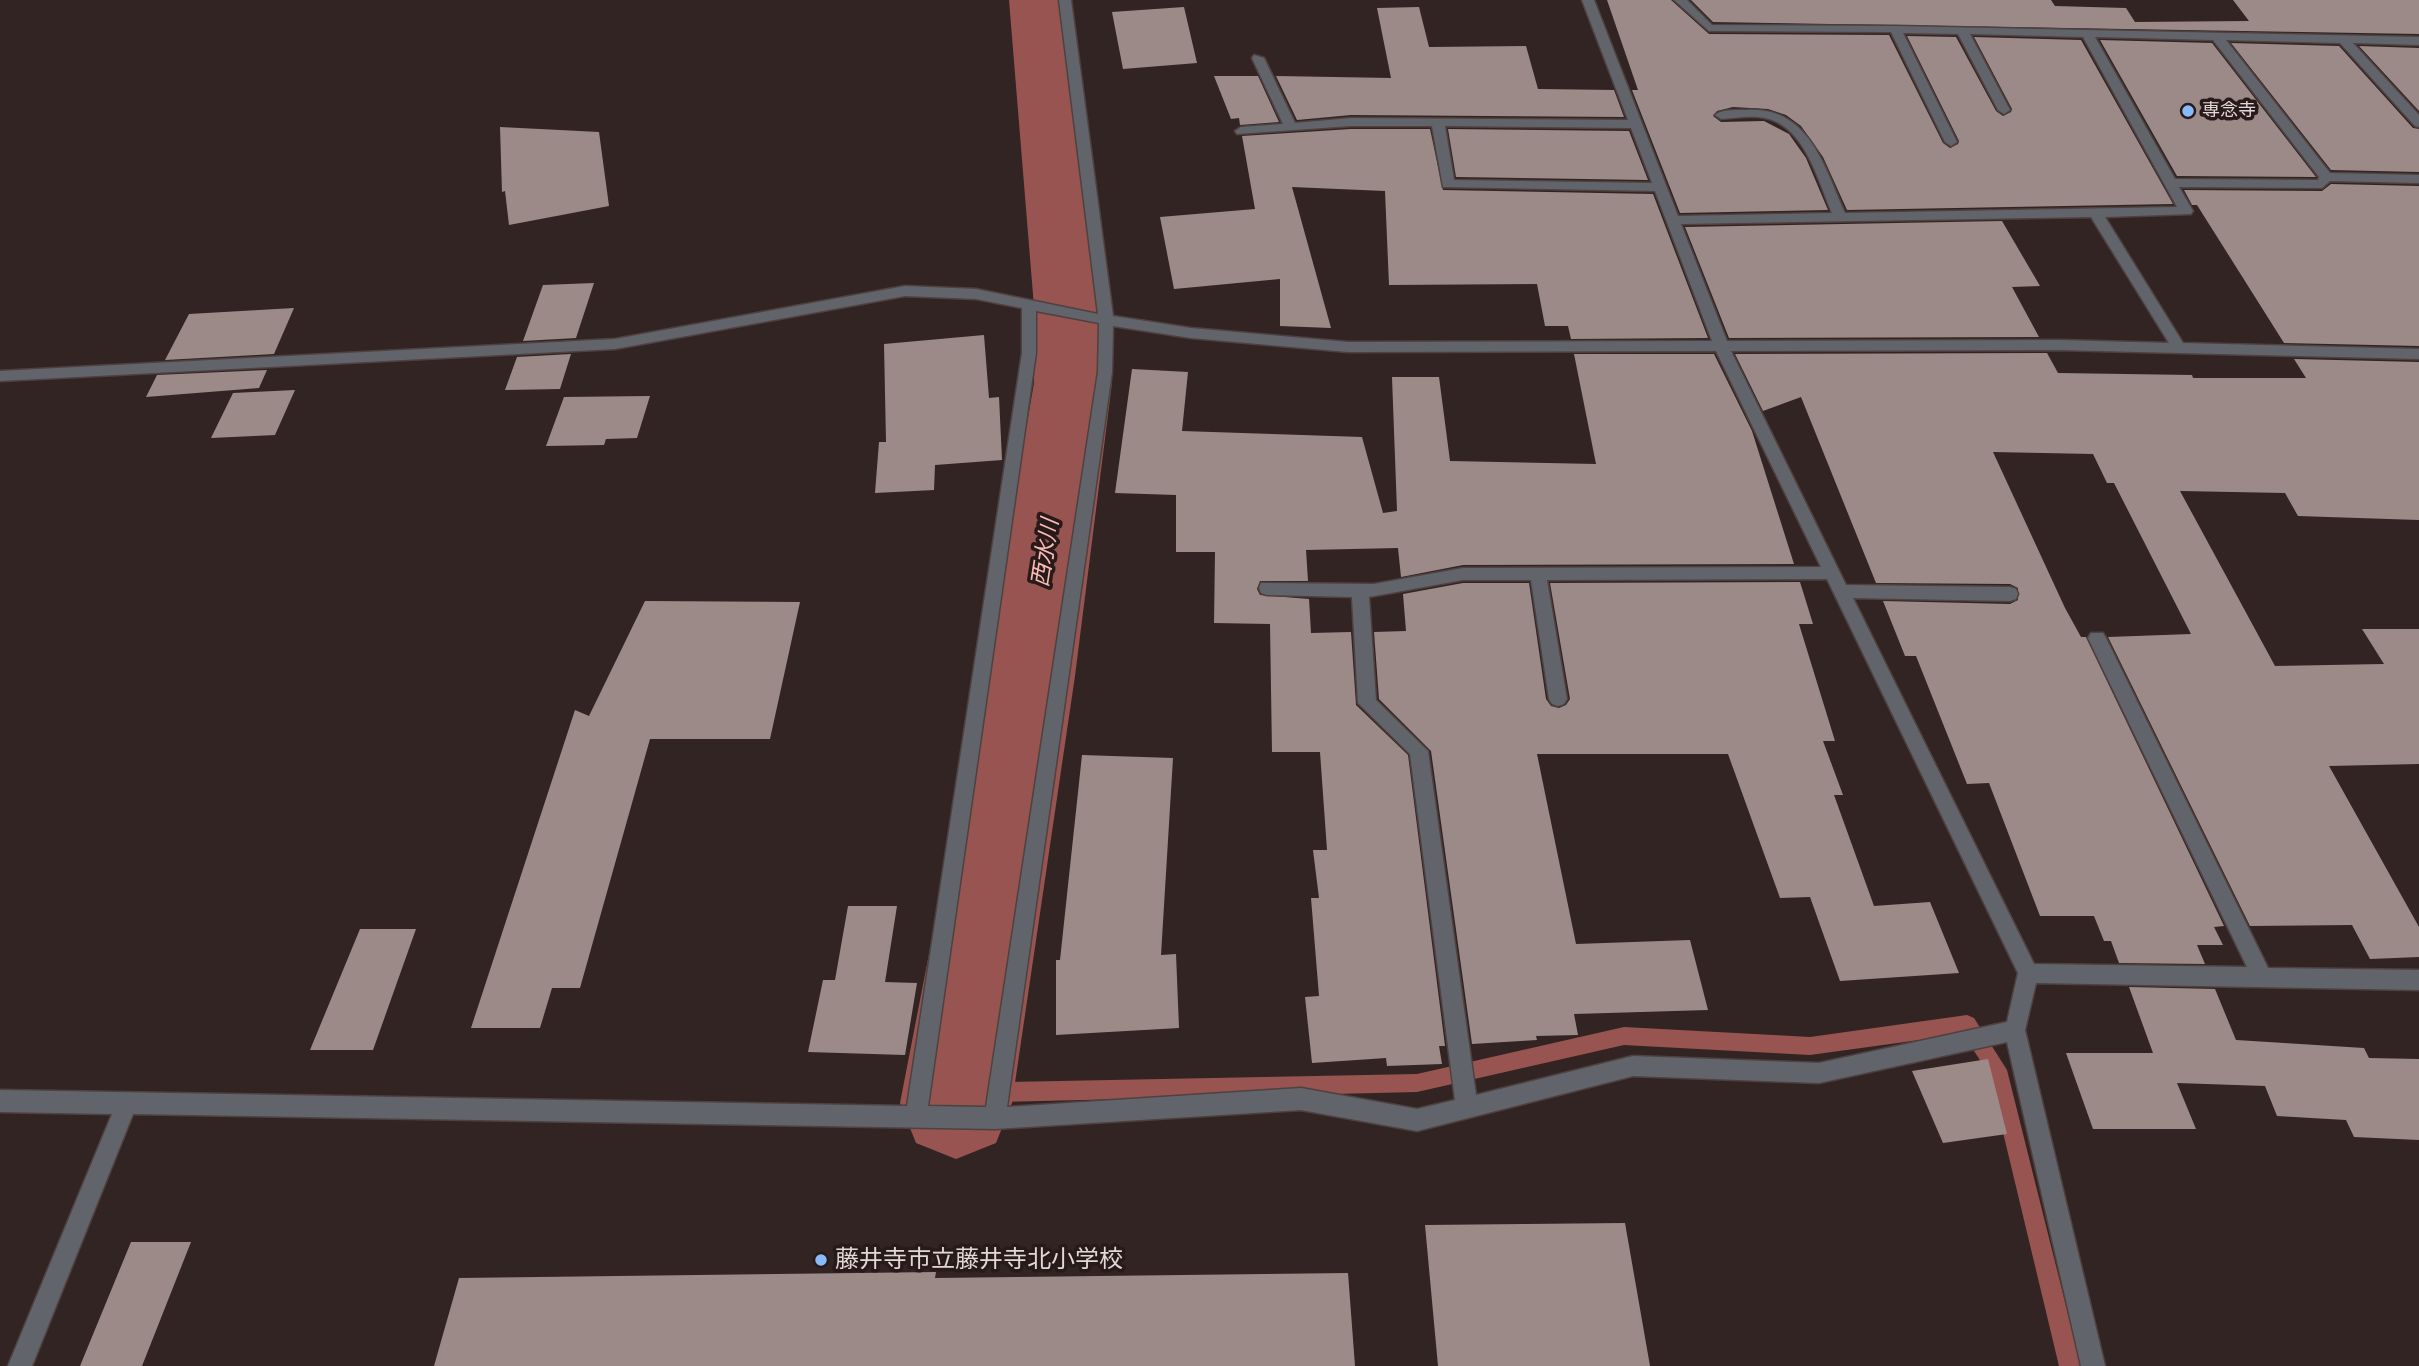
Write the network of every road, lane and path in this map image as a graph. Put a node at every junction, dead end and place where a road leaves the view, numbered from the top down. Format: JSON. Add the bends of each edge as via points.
{"nodes":[{"id":1,"x":1065,"y":0,"type":"edge"},
{"id":2,"x":1588,"y":0,"type":"edge"},
{"id":3,"x":1680,"y":0,"type":"edge"},
{"id":4,"x":1895,"y":29,"type":"junction"},
{"id":5,"x":1962,"y":31,"type":"junction"},
{"id":6,"x":2088,"y":35,"type":"junction"},
{"id":7,"x":2218,"y":37,"type":"junction"},
{"id":8,"x":2344,"y":40,"type":"junction"},
{"id":9,"x":2419,"y":41,"type":"edge"},
{"id":10,"x":1258,"y":58,"type":"dead end"},
{"id":11,"x":2004,"y":110,"type":"dead end"},
{"id":12,"x":1721,"y":115,"type":"dead end"},
{"id":13,"x":2417,"y":117,"type":"edge"},
{"id":14,"x":1438,"y":122,"type":"junction"},
{"id":15,"x":1635,"y":124,"type":"junction"},
{"id":16,"x":1291,"y":127,"type":"junction"},
{"id":17,"x":1241,"y":131,"type":"dead end"},
{"id":18,"x":1951,"y":142,"type":"dead end"},
{"id":19,"x":2326,"y":177,"type":"junction"},
{"id":20,"x":2419,"y":179,"type":"edge"},
{"id":21,"x":2170,"y":183,"type":"junction"},
{"id":22,"x":1660,"y":187,"type":"junction"},
{"id":23,"x":2095,"y":212,"type":"junction"},
{"id":24,"x":1840,"y":217,"type":"junction"},
{"id":25,"x":1673,"y":220,"type":"junction"},
{"id":26,"x":1029,"y":304,"type":"junction"},
{"id":27,"x":1106,"y":320,"type":"junction"},
{"id":28,"x":1722,"y":348,"type":"junction"},
{"id":29,"x":2179,"y":348,"type":"junction"},
{"id":30,"x":2419,"y":354,"type":"edge"},
{"id":31,"x":0,"y":376,"type":"edge"},
{"id":32,"x":1832,"y":573,"type":"junction"},
{"id":33,"x":1538,"y":574,"type":"junction"},
{"id":34,"x":1267,"y":588,"type":"dead end"},
{"id":35,"x":1360,"y":590,"type":"junction"},
{"id":36,"x":1841,"y":591,"type":"junction"},
{"id":37,"x":2010,"y":594,"type":"dead end"},
{"id":38,"x":2097,"y":638,"type":"dead end"},
{"id":39,"x":1558,"y":699,"type":"dead end"},
{"id":40,"x":2028,"y":974,"type":"junction"},
{"id":41,"x":2262,"y":977,"type":"junction"},
{"id":42,"x":2419,"y":980,"type":"edge"},
{"id":43,"x":2015,"y":1030,"type":"junction"},
{"id":44,"x":0,"y":1101,"type":"edge"},
{"id":45,"x":127,"y":1102,"type":"junction"},
{"id":46,"x":1467,"y":1107,"type":"junction"},
{"id":47,"x":916,"y":1116,"type":"junction"},
{"id":48,"x":995,"y":1118,"type":"junction"},
{"id":49,"x":19,"y":1366,"type":"edge"},
{"id":50,"x":2093,"y":1366,"type":"edge"}],
"edges":[{"from":1,"to":27,"type":"street"},
{"from":2,"to":15,"type":"street"},
{"from":3,"to":4,"type":"street","via":[[1709,28]]},
{"from":4,"to":5,"type":"street"},
{"from":4,"to":18,"type":"street"},
{"from":5,"to":6,"type":"street"},
{"from":5,"to":11,"type":"street"},
{"from":6,"to":7,"type":"street"},
{"from":6,"to":21,"type":"street"},
{"from":7,"to":8,"type":"street"},
{"from":7,"to":19,"type":"street"},
{"from":8,"to":9,"type":"street"},
{"from":8,"to":13,"type":"street"},
{"from":10,"to":16,"type":"street"},
{"from":12,"to":24,"type":"street","via":[[1768,114],[1786,121],[1802,135]]},
{"from":14,"to":15,"type":"street"},
{"from":14,"to":16,"type":"street"},
{"from":14,"to":22,"type":"street","via":[[1448,184]]},
{"from":15,"to":22,"type":"street"},
{"from":16,"to":17,"type":"street"},
{"from":19,"to":20,"type":"street"},
{"from":19,"to":21,"type":"street","via":[[2322,184]]},
{"from":21,"to":23,"type":"street","via":[[2186,211]]},
{"from":22,"to":25,"type":"street"},
{"from":23,"to":24,"type":"street"},
{"from":23,"to":29,"type":"street"},
{"from":24,"to":25,"type":"street"},
{"from":25,"to":28,"type":"street"},
{"from":26,"to":27,"type":"street"},
{"from":26,"to":31,"type":"street","via":[[976,293],[905,291],[615,344]]},
{"from":26,"to":47,"type":"street","via":[[1029,354]]},
{"from":27,"to":28,"type":"street","via":[[1348,347]]},
{"from":27,"to":48,"type":"street","via":[[1103,386]]},
{"from":28,"to":29,"type":"street"},
{"from":28,"to":32,"type":"street"},
{"from":29,"to":30,"type":"street"},
{"from":32,"to":33,"type":"street"},
{"from":32,"to":36,"type":"street"},
{"from":33,"to":35,"type":"street","via":[[1463,574]]},
{"from":33,"to":39,"type":"street"},
{"from":34,"to":35,"type":"street"},
{"from":35,"to":46,"type":"street","via":[[1367,703],[1419,751]]},
{"from":36,"to":37,"type":"street"},
{"from":36,"to":40,"type":"street"},
{"from":38,"to":41,"type":"street"},
{"from":40,"to":41,"type":"street"},
{"from":40,"to":43,"type":"street"},
{"from":41,"to":42,"type":"street"},
{"from":43,"to":46,"type":"street","via":[[1819,1073],[1633,1066]]},
{"from":43,"to":50,"type":"street"},
{"from":44,"to":45,"type":"street"},
{"from":45,"to":47,"type":"street"},
{"from":45,"to":49,"type":"street"},
{"from":46,"to":48,"type":"street","via":[[1417,1120],[1301,1099]]},
{"from":47,"to":48,"type":"street"}]}
